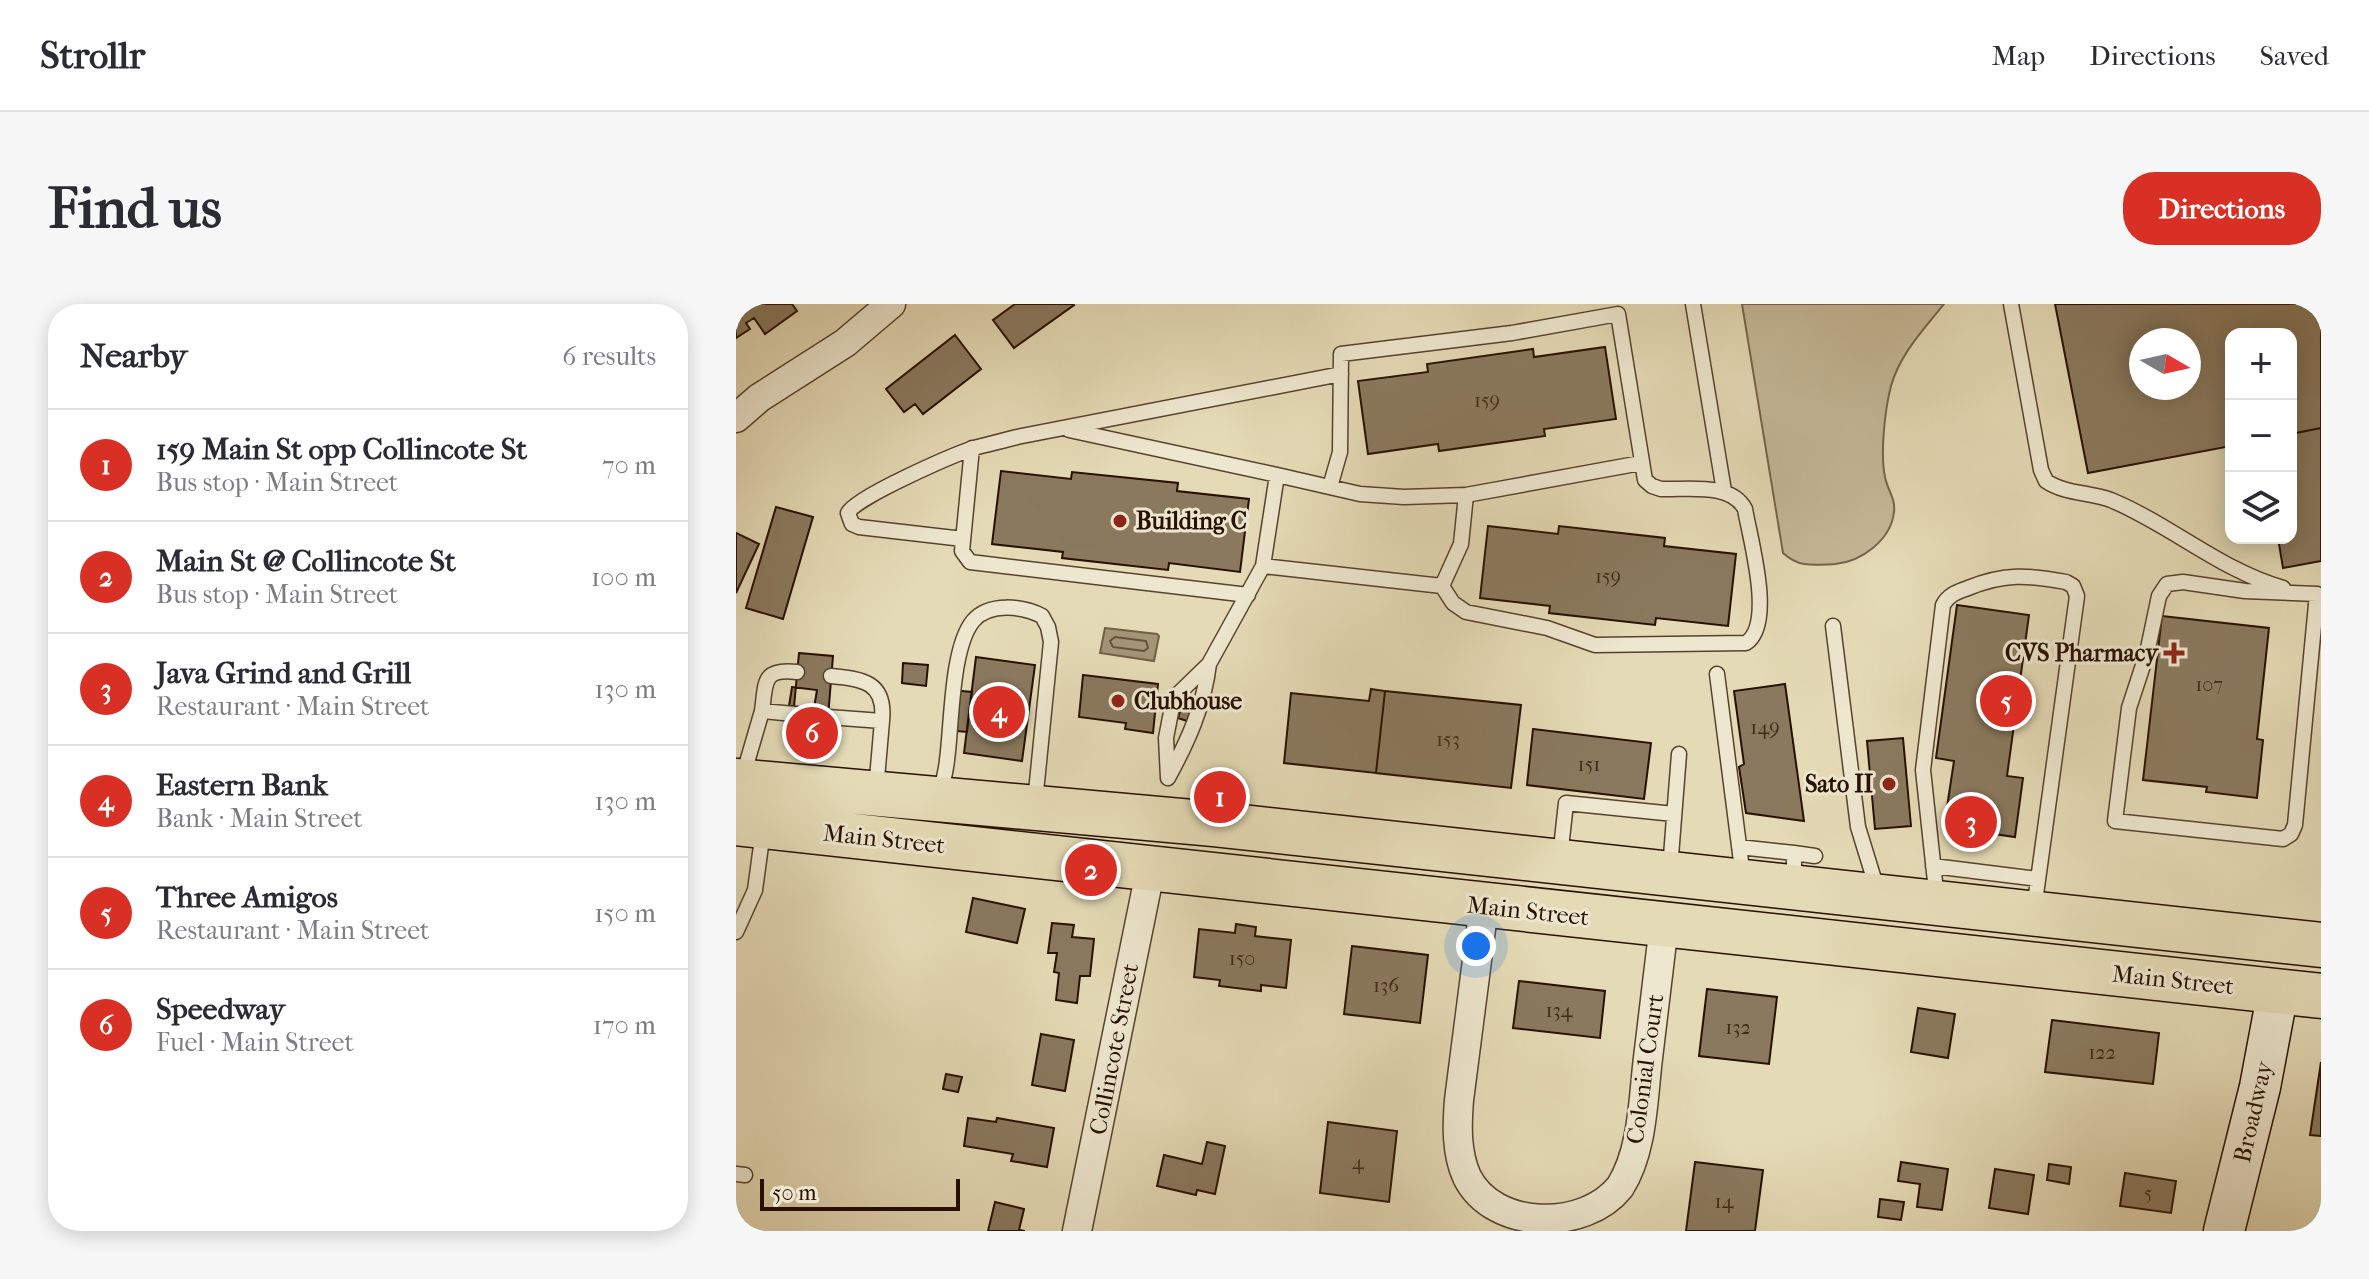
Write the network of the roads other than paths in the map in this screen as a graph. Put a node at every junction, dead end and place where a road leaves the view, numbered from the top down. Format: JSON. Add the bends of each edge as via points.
{"nodes":[{"id":1,"x":891,"y":304,"type":"edge"},
{"id":2,"x":1693,"y":304,"type":"edge"},
{"id":3,"x":2011,"y":304,"type":"edge"},
{"id":4,"x":1341,"y":374,"type":"junction"},
{"id":5,"x":736,"y":418,"type":"edge"},
{"id":6,"x":1061,"y":428,"type":"junction"},
{"id":7,"x":972,"y":448,"type":"junction"},
{"id":8,"x":1641,"y":463,"type":"junction"},
{"id":9,"x":1277,"y":475,"type":"junction"},
{"id":10,"x":1330,"y":487,"type":"junction"},
{"id":11,"x":1724,"y":491,"type":"junction"},
{"id":12,"x":1466,"y":495,"type":"junction"},
{"id":13,"x":963,"y":539,"type":"junction"},
{"id":14,"x":1263,"y":566,"type":"junction"},
{"id":15,"x":1442,"y":586,"type":"junction"},
{"id":16,"x":2319,"y":594,"type":"edge"},
{"id":17,"x":1248,"y":595,"type":"junction"},
{"id":18,"x":1833,"y":626,"type":"dead end"},
{"id":19,"x":1209,"y":664,"type":"junction"},
{"id":20,"x":797,"y":672,"type":"dead end"},
{"id":21,"x":1717,"y":674,"type":"dead end"},
{"id":22,"x":831,"y":676,"type":"dead end"},
{"id":23,"x":762,"y":711,"type":"junction"},
{"id":24,"x":794,"y":714,"type":"dead end"},
{"id":25,"x":828,"y":717,"type":"dead end"},
{"id":26,"x":882,"y":721,"type":"junction"},
{"id":27,"x":1679,"y":754,"type":"dead end"},
{"id":28,"x":876,"y":794,"type":"junction"},
{"id":29,"x":1165,"y":798,"type":"junction"},
{"id":30,"x":939,"y":799,"type":"junction"},
{"id":31,"x":744,"y":803,"type":"edge"},
{"id":32,"x":1035,"y":807,"type":"junction"},
{"id":33,"x":1674,"y":814,"type":"junction"},
{"id":34,"x":1305,"y":834,"type":"junction"},
{"id":35,"x":852,"y":836,"type":"junction"},
{"id":36,"x":1559,"y":862,"type":"junction"},
{"id":37,"x":1741,"y":864,"type":"junction"},
{"id":38,"x":1151,"y":867,"type":"junction"},
{"id":39,"x":1669,"y":873,"type":"junction"},
{"id":40,"x":1265,"y":881,"type":"junction"},
{"id":41,"x":1935,"y":884,"type":"junction"},
{"id":42,"x":1880,"y":896,"type":"junction"},
{"id":43,"x":2036,"y":896,"type":"junction"},
{"id":44,"x":1484,"y":906,"type":"junction"},
{"id":45,"x":1664,"y":925,"type":"junction"},
{"id":46,"x":736,"y":932,"type":"edge"},
{"id":47,"x":2321,"y":945,"type":"edge"},
{"id":48,"x":2278,"y":991,"type":"junction"},
{"id":49,"x":2321,"y":996,"type":"edge"},
{"id":50,"x":1077,"y":1231,"type":"edge"},
{"id":51,"x":2224,"y":1231,"type":"edge"}],
"edges":[{"from":1,"to":5,"type":"street","via":[[845,343]]},
{"from":2,"to":11,"type":"lane"},
{"from":3,"to":16,"type":"lane","via":[[2046,481],[2114,501],[2270,584]]},
{"from":4,"to":6,"type":"lane"},
{"from":4,"to":8,"type":"lane","via":[[1341,354],[1618,314]]},
{"from":4,"to":10,"type":"lane","via":[[1340,452]]},
{"from":6,"to":7,"type":"lane"},
{"from":6,"to":9,"type":"lane"},
{"from":7,"to":13,"type":"lane"},
{"from":7,"to":13,"type":"lane","via":[[854,504],[848,513],[859,527]]},
{"from":8,"to":11,"type":"lane","via":[[1645,480],[1656,488]]},
{"from":8,"to":12,"type":"lane"},
{"from":9,"to":10,"type":"lane"},
{"from":9,"to":14,"type":"lane"},
{"from":10,"to":12,"type":"lane","via":[[1381,496]]},
{"from":11,"to":15,"type":"lane","via":[[1745,509],[1758,584],[1757,631],[1746,643],[1595,645],[1543,627],[1466,612]]},
{"from":12,"to":15,"type":"lane","via":[[1461,544]]},
{"from":13,"to":17,"type":"lane","via":[[963,554],[976,565]]},
{"from":14,"to":15,"type":"lane"},
{"from":14,"to":17,"type":"lane"},
{"from":16,"to":16,"type":"lane","via":[[2295,825],[2289,836],[2277,839],[2115,821],[2129,708],[2162,588],[2183,582]]},
{"from":17,"to":19,"type":"lane"},
{"from":18,"to":42,"type":"lane","via":[[1858,827]]},
{"from":19,"to":29,"type":"lane","via":[[1203,699]]},
{"from":19,"to":29,"type":"lane","via":[[1172,707]]},
{"from":20,"to":23,"type":"lane","via":[[770,675]]},
{"from":21,"to":37,"type":"lane"},
{"from":22,"to":26,"type":"lane","via":[[870,684],[881,703]]},
{"from":23,"to":24,"type":"lane"},
{"from":23,"to":31,"type":"lane"},
{"from":25,"to":26,"type":"lane"},
{"from":26,"to":28,"type":"lane"},
{"from":27,"to":33,"type":"lane"},
{"from":28,"to":30,"type":"main road","name":"Main Street"},
{"from":28,"to":31,"type":"main road","name":"Main Street"},
{"from":28,"to":35,"type":"main road","via":[[858,807]]},
{"from":29,"to":32,"type":"main road","name":"Main Street"},
{"from":29,"to":34,"type":"main road","name":"Main Street"},
{"from":30,"to":32,"type":"main road","name":"Main Street"},
{"from":30,"to":32,"type":"lane","via":[[966,632],[979,614],[1020,608],[1042,616],[1051,642]]},
{"from":31,"to":35,"type":"main road","name":"Main Street"},
{"from":31,"to":46,"type":"lane","via":[[755,890]]},
{"from":33,"to":36,"type":"lane","via":[[1566,803]]},
{"from":33,"to":39,"type":"lane"},
{"from":34,"to":36,"type":"main road","name":"Main Street"},
{"from":34,"to":40,"type":"main road","via":[[1297,869],[1284,879]]},
{"from":35,"to":38,"type":"main road","name":"Main Street"},
{"from":36,"to":39,"type":"main road","name":"Main Street"},
{"from":37,"to":39,"type":"main road","name":"Main Street"},
{"from":37,"to":42,"type":"main road","name":"Main Street","via":[[1801,865]]},
{"from":38,"to":40,"type":"main road","name":"Main Street"},
{"from":38,"to":50,"type":"street","name":"Collincote Street"},
{"from":40,"to":44,"type":"main road","name":"Main Street"},
{"from":41,"to":42,"type":"main road","name":"Main Street"},
{"from":41,"to":43,"type":"main road","name":"Main Street"},
{"from":41,"to":43,"type":"lane","via":[[1923,770],[1944,603],[1952,594],[1998,577],[2063,581],[2073,586],[2077,599]]},
{"from":43,"to":47,"type":"main road","name":"Main Street"},
{"from":44,"to":45,"type":"main road","name":"Main Street"},
{"from":44,"to":45,"type":"street","name":"Colonial Court","via":[[1457,1124],[1462,1162],[1485,1201],[1512,1219],[1540,1224],[1590,1214],[1607,1202],[1626,1176],[1638,1138]]},
{"from":45,"to":48,"type":"main road","name":"Main Street"},
{"from":48,"to":49,"type":"main road","name":"Main Street"},
{"from":48,"to":51,"type":"main road","name":"Broadway"}]}
